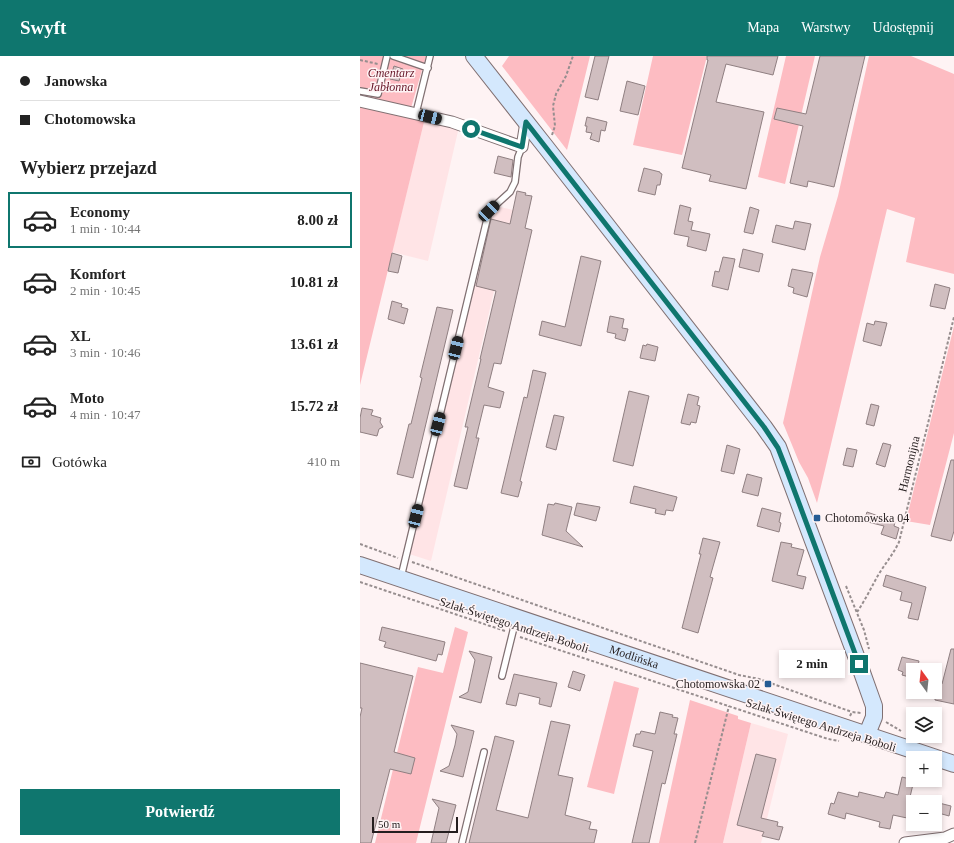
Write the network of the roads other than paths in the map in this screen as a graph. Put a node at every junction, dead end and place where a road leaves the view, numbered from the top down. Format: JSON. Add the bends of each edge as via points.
{"nodes":[{"id":1,"x":387,"y":56,"type":"edge"},
{"id":2,"x":393,"y":56,"type":"edge"},
{"id":3,"x":430,"y":56,"type":"edge"},
{"id":4,"x":474,"y":56,"type":"edge"},
{"id":5,"x":428,"y":68,"type":"junction"},
{"id":6,"x":360,"y":91,"type":"edge"},
{"id":7,"x":360,"y":101,"type":"edge"},
{"id":8,"x":416,"y":113,"type":"junction"},
{"id":9,"x":526,"y":122,"type":"junction"},
{"id":10,"x":522,"y":147,"type":"junction"},
{"id":11,"x":360,"y":565,"type":"edge"},
{"id":12,"x":400,"y":579,"type":"junction"},
{"id":13,"x":516,"y":617,"type":"junction"},
{"id":14,"x":502,"y":676,"type":"dead end"},
{"id":15,"x":867,"y":734,"type":"junction"},
{"id":16,"x":484,"y":752,"type":"dead end"},
{"id":17,"x":954,"y":764,"type":"edge"},
{"id":18,"x":954,"y":834,"type":"edge"},
{"id":19,"x":462,"y":843,"type":"edge"},
{"id":20,"x":905,"y":843,"type":"edge"}],
"edges":[{"from":1,"to":6,"type":"lane","via":[[378,94]]},
{"from":2,"to":5,"type":"lane"},
{"from":3,"to":5,"type":"lane"},
{"from":4,"to":9,"type":"street"},
{"from":5,"to":8,"type":"lane"},
{"from":7,"to":8,"type":"street"},
{"from":8,"to":10,"type":"street","via":[[452,122]]},
{"from":9,"to":10,"type":"street"},
{"from":9,"to":15,"type":"street","via":[[778,448],[874,706],[874,717]]},
{"from":10,"to":12,"type":"lane","via":[[515,182],[510,192],[489,211]]},
{"from":11,"to":12,"type":"street","name":"Modlińska"},
{"from":12,"to":13,"type":"street","name":"Modlińska"},
{"from":13,"to":14,"type":"lane"},
{"from":13,"to":15,"type":"street","name":"Modlińska"},
{"from":15,"to":17,"type":"street","name":"Modlińska"},
{"from":16,"to":19,"type":"lane"},
{"from":18,"to":20,"type":"street","via":[[946,838]]}]}
